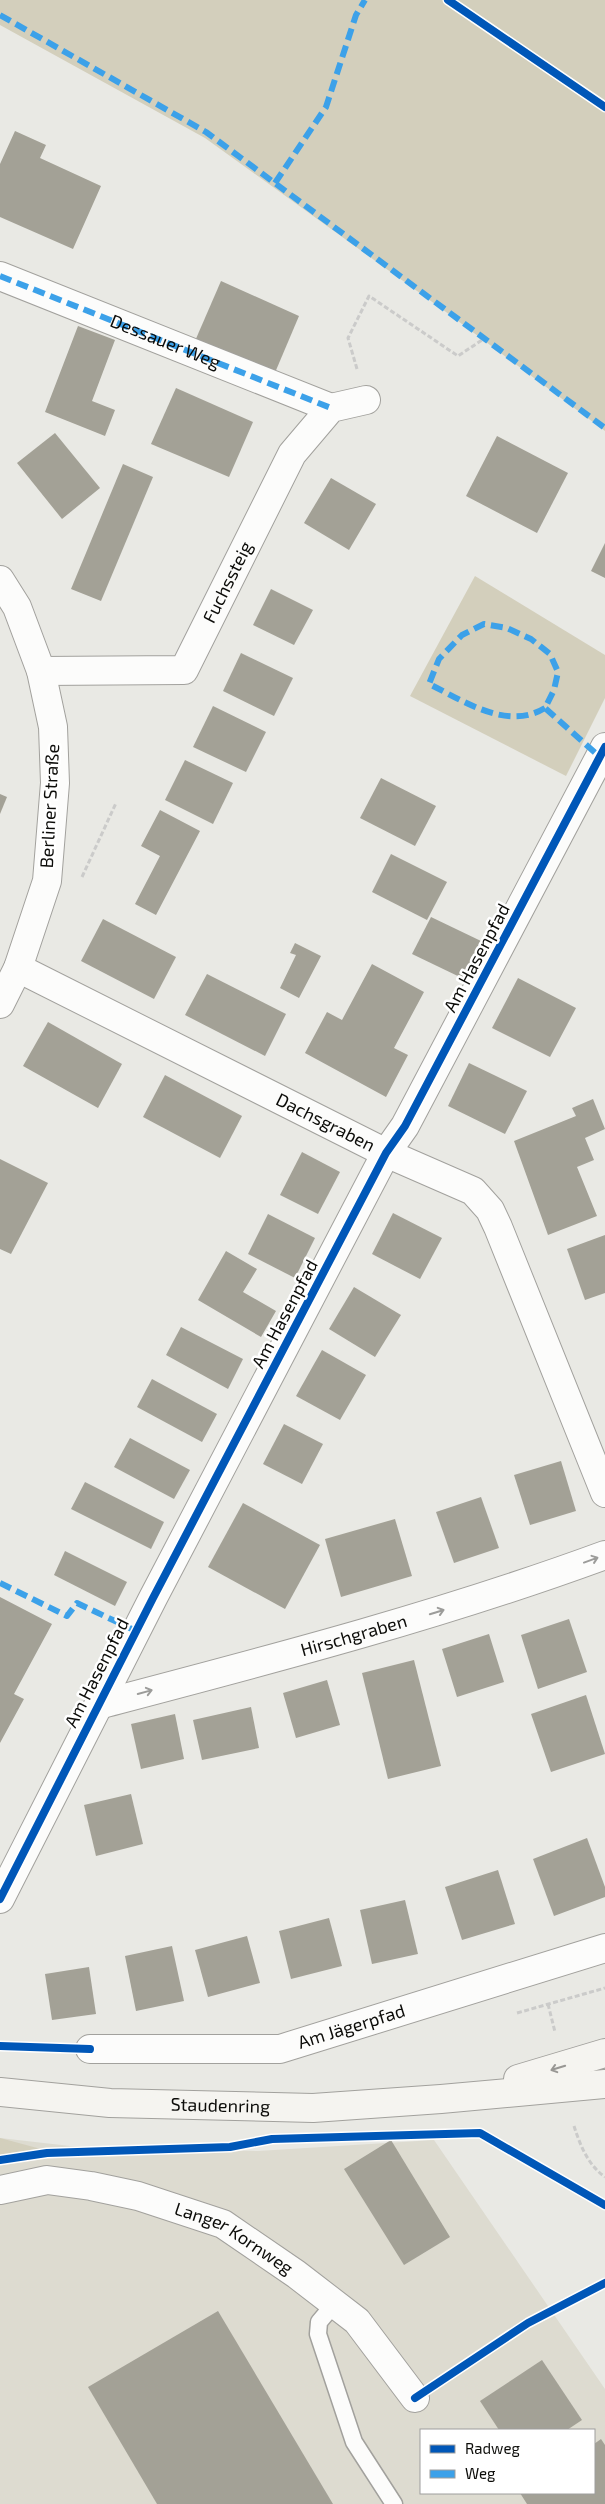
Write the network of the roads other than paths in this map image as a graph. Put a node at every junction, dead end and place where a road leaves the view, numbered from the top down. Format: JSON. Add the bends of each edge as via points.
{"nodes":[{"id":1,"x":0,"y":276,"type":"edge"},
{"id":2,"x":366,"y":400,"type":"road end"},
{"id":3,"x":331,"y":408,"type":"junction"},
{"id":4,"x":0,"y":580,"type":"edge"},
{"id":5,"x":41,"y":671,"type":"junction"},
{"id":6,"x":605,"y":747,"type":"edge"},
{"id":7,"x":18,"y":968,"type":"junction"},
{"id":8,"x":0,"y":1004,"type":"edge"},
{"id":9,"x":386,"y":1153,"type":"junction"},
{"id":10,"x":605,"y":1493,"type":"edge"},
{"id":11,"x":605,"y":1555,"type":"edge"},
{"id":12,"x":98,"y":1705,"type":"junction"},
{"id":13,"x":0,"y":1899,"type":"edge"},
{"id":14,"x":605,"y":1948,"type":"edge"},
{"id":15,"x":90,"y":2050,"type":"dead end"},
{"id":16,"x":605,"y":2053,"type":"edge"},
{"id":17,"x":605,"y":2084,"type":"edge"},
{"id":18,"x":0,"y":2092,"type":"edge"},
{"id":19,"x":441,"y":2099,"type":"junction"},
{"id":20,"x":0,"y":2190,"type":"edge"},
{"id":21,"x":335,"y":2304,"type":"junction"},
{"id":22,"x":415,"y":2398,"type":"dead end"},
{"id":23,"x":394,"y":2504,"type":"edge"}],
"edges":[{"from":1,"to":3,"type":"street","name":"Dessauer Weg"},
{"from":2,"to":3,"type":"street"},
{"from":3,"to":5,"type":"street","name":"Fuchssteig","via":[[292,454],[184,670]]},
{"from":4,"to":5,"type":"street","name":"Berliner Straße","via":[[17,607]]},
{"from":5,"to":7,"type":"street","name":"Berliner Straße","via":[[53,727],[55,783],[47,882]]},
{"from":6,"to":9,"type":"street","name":"Am Hasenpfad","via":[[405,1126]]},
{"from":7,"to":8,"type":"street","name":"Berliner Straße"},
{"from":7,"to":9,"type":"street","name":"Dachsgraben"},
{"from":9,"to":10,"type":"street","name":"Dachsgraben","via":[[473,1191],[490,1210]]},
{"from":9,"to":12,"type":"street","name":"Am Hasenpfad"},
{"from":12,"to":11,"type":"street","name":"Hirschgraben","one_way":true,"via":[[393,1626],[528,1584]]},
{"from":12,"to":13,"type":"street","name":"Am Hasenpfad"},
{"from":14,"to":15,"type":"street","name":"Am Jägerpfad","via":[[280,2049]]},
{"from":16,"to":19,"type":"main road","name":"Staudenring","one_way":true},
{"from":17,"to":19,"type":"main road","name":"Staudenring"},
{"from":18,"to":19,"type":"main road","name":"Staudenring","via":[[110,2103],[313,2108]]},
{"from":20,"to":21,"type":"street","name":"Langer Kornweg","via":[[47,2180],[91,2186],[138,2196],[223,2224]]},
{"from":21,"to":22,"type":"street","name":"Langer Kornweg","via":[[357,2321]]},
{"from":21,"to":23,"type":"lane","via":[[319,2322],[318,2334],[354,2442]]}]}
